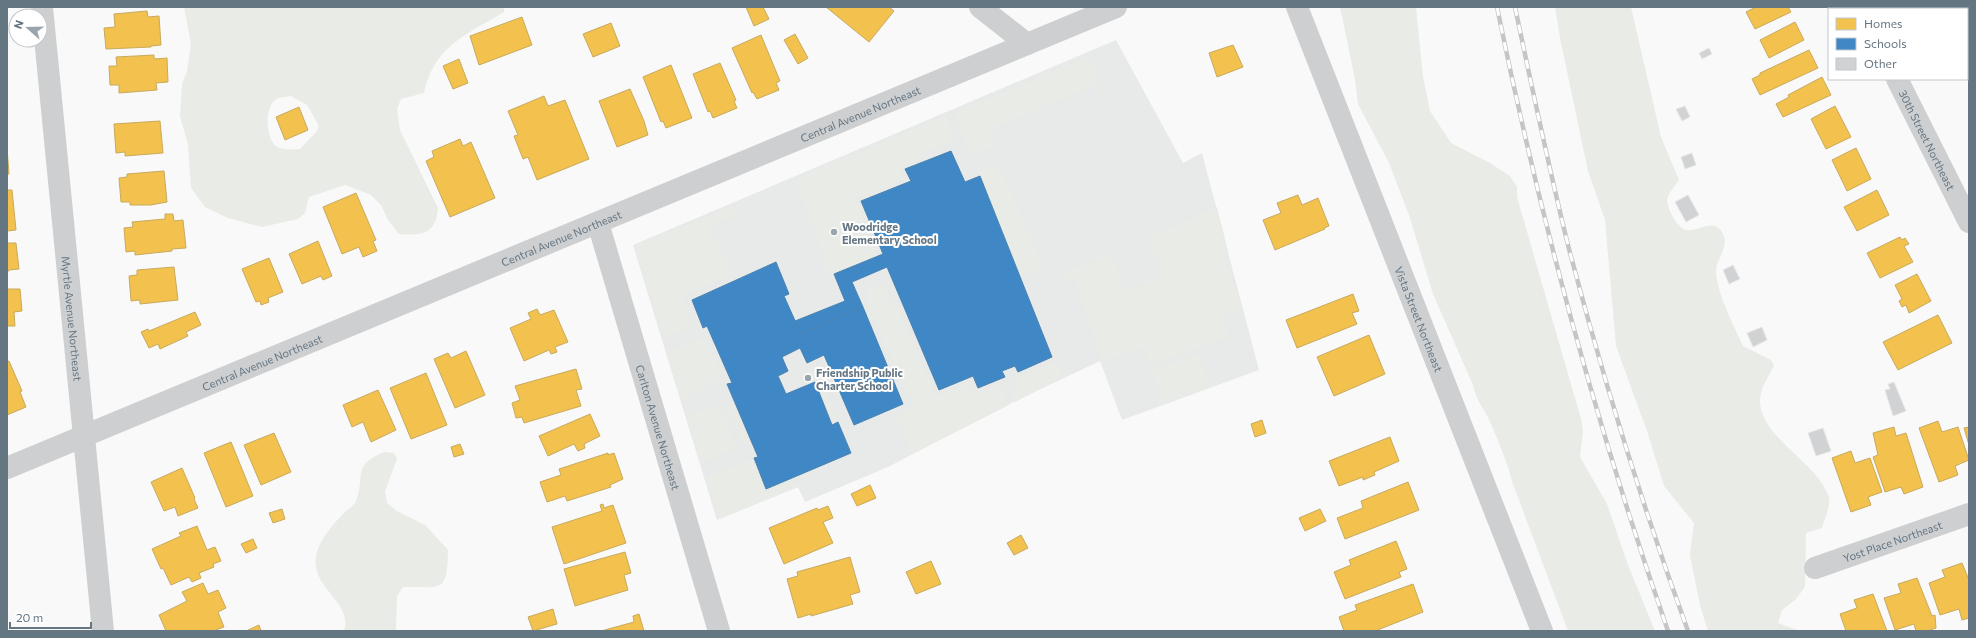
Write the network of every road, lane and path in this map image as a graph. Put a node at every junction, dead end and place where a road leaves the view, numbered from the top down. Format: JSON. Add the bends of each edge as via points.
{"nodes":[{"id":1,"x":42,"y":7,"type":"edge"},
{"id":2,"x":980,"y":7,"type":"edge"},
{"id":3,"x":1116,"y":7,"type":"edge"},
{"id":4,"x":1297,"y":7,"type":"edge"},
{"id":5,"x":1027,"y":44,"type":"junction"},
{"id":6,"x":1898,"y":80,"type":"edge"},
{"id":7,"x":1969,"y":222,"type":"edge"},
{"id":8,"x":598,"y":223,"type":"junction"},
{"id":9,"x":83,"y":436,"type":"junction"},
{"id":10,"x":7,"y":468,"type":"edge"},
{"id":11,"x":1969,"y":514,"type":"edge"},
{"id":12,"x":1816,"y":568,"type":"dead end"},
{"id":13,"x":103,"y":631,"type":"edge"},
{"id":14,"x":719,"y":631,"type":"edge"},
{"id":15,"x":1542,"y":631,"type":"edge"}],
"edges":[{"from":1,"to":9,"type":"street","name":"Myrtle Avenue Northeast"},
{"from":2,"to":5,"type":"street"},
{"from":3,"to":5,"type":"street","name":"Central Avenue Northeast"},
{"from":4,"to":15,"type":"street","name":"Vista Street Northeast"},
{"from":5,"to":8,"type":"street","name":"Central Avenue Northeast"},
{"from":6,"to":7,"type":"street","name":"30th Street Northeast"},
{"from":8,"to":9,"type":"street","name":"Central Avenue Northeast"},
{"from":8,"to":14,"type":"street","name":"Carlton Avenue Northeast"},
{"from":9,"to":10,"type":"street","name":"Central Avenue Northeast"},
{"from":9,"to":13,"type":"street","name":"Myrtle Avenue Northeast"},
{"from":11,"to":12,"type":"street","name":"Yost Place Northeast"}]}
